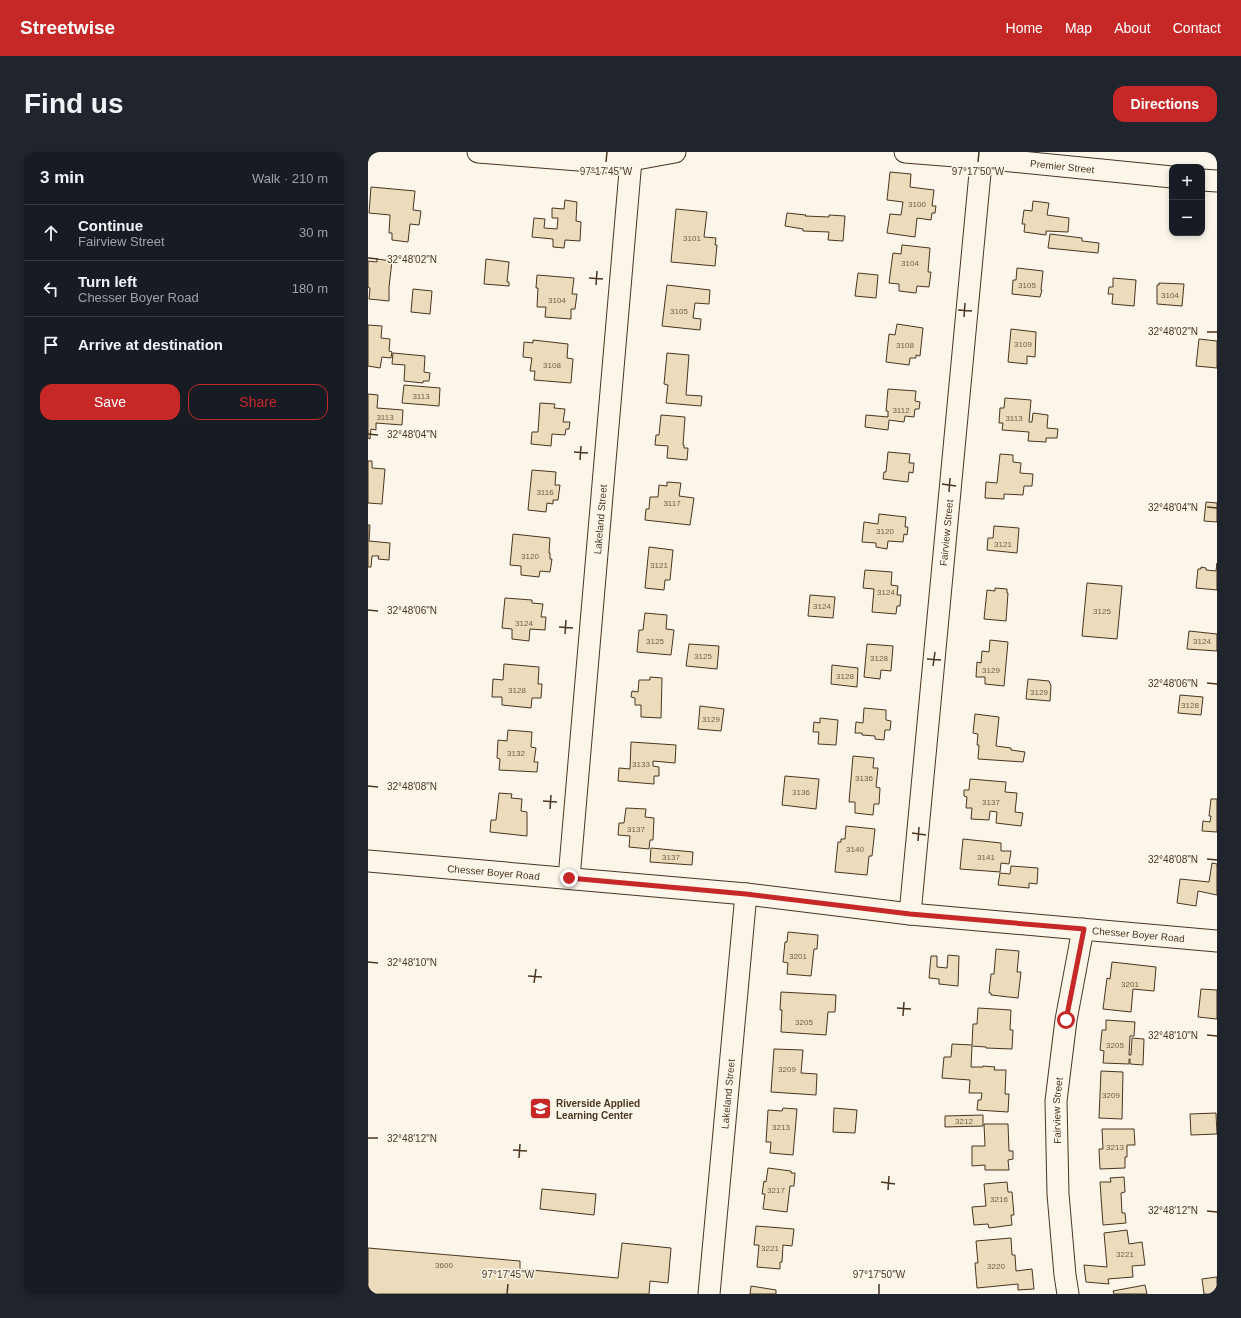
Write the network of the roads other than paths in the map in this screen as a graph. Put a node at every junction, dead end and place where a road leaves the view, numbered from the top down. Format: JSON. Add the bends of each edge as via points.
{"nodes":[{"id":1,"x":478,"y":152,"type":"edge"},
{"id":2,"x":675,"y":152,"type":"edge"},
{"id":3,"x":905,"y":152,"type":"edge"},
{"id":4,"x":981,"y":155,"type":"edge"},
{"id":5,"x":631,"y":160,"type":"junction"},
{"id":6,"x":1169,"y":177,"type":"edge"},
{"id":7,"x":1205,"y":180,"type":"edge"},
{"id":8,"x":1217,"y":181,"type":"edge"},
{"id":9,"x":368,"y":861,"type":"edge"},
{"id":10,"x":569,"y":878,"type":"junction"},
{"id":11,"x":746,"y":894,"type":"junction"},
{"id":12,"x":910,"y":914,"type":"junction"},
{"id":13,"x":1084,"y":929,"type":"junction"},
{"id":14,"x":1217,"y":941,"type":"edge"},
{"id":15,"x":709,"y":1294,"type":"edge"},
{"id":16,"x":1068,"y":1294,"type":"edge"}],
"edges":[{"from":1,"to":5,"type":"street","via":[[604,162]]},
{"from":2,"to":5,"type":"street"},
{"from":3,"to":4,"type":"street","name":"Premier Street"},
{"from":4,"to":6,"type":"street","name":"Premier Street"},
{"from":4,"to":12,"type":"street","name":"Fairview Street"},
{"from":5,"to":10,"type":"street","name":"Lakeland Street"},
{"from":7,"to":8,"type":"street"},
{"from":9,"to":10,"type":"street","name":"Chesser Boyer Road"},
{"from":10,"to":11,"type":"street","name":"Chesser Boyer Road"},
{"from":11,"to":12,"type":"street","name":"Chesser Boyer Road"},
{"from":11,"to":15,"type":"street","name":"Lakeland Street"},
{"from":12,"to":13,"type":"street","name":"Chesser Boyer Road"},
{"from":13,"to":14,"type":"street","name":"Chesser Boyer Road"},
{"from":13,"to":16,"type":"street","name":"Fairview Street","via":[[1066,1020],[1056,1101],[1058,1194]]}]}
